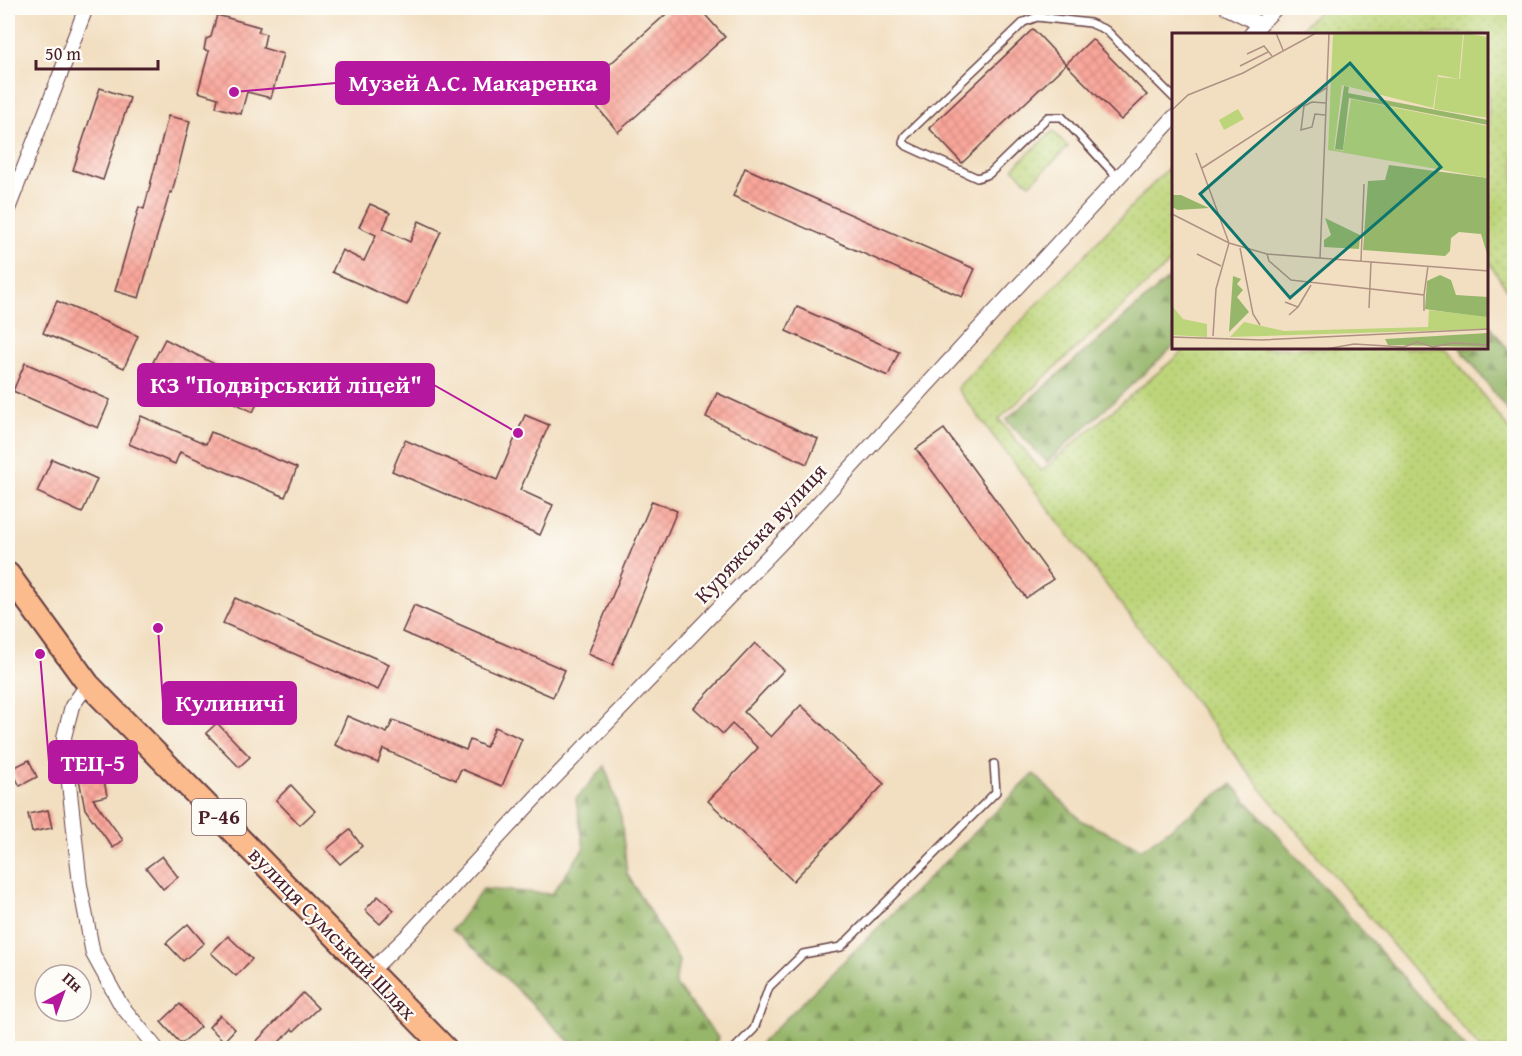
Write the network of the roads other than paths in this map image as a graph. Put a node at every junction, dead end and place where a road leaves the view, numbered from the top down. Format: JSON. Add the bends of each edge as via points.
{"nodes":[{"id":1,"x":86,"y":8,"type":"edge"},
{"id":2,"x":1227,"y":8,"type":"edge"},
{"id":3,"x":1276,"y":8,"type":"edge"},
{"id":4,"x":1256,"y":29,"type":"edge"},
{"id":5,"x":1172,"y":96,"type":"edge"},
{"id":6,"x":1172,"y":119,"type":"edge"},
{"id":7,"x":1118,"y":178,"type":"junction"},
{"id":8,"x":8,"y":209,"type":"edge"},
{"id":9,"x":8,"y":574,"type":"edge"},
{"id":10,"x":88,"y":684,"type":"junction"},
{"id":11,"x":994,"y":765,"type":"dead end"},
{"id":12,"x":370,"y":972,"type":"junction"},
{"id":13,"x":156,"y":1048,"type":"edge"},
{"id":14,"x":445,"y":1048,"type":"edge"},
{"id":15,"x":735,"y":1048,"type":"edge"}],
"edges":[{"from":1,"to":8,"type":"street"},
{"from":2,"to":4,"type":"street"},
{"from":3,"to":4,"type":"street"},
{"from":5,"to":7,"type":"lane","via":[[1106,30],[1090,23],[1037,17],[1024,21],[903,142],[977,178],[989,174],[1048,117],[1062,117]]},
{"from":6,"to":7,"type":"street","name":"Куряжська вулиця"},
{"from":7,"to":12,"type":"street","name":"Куряжська вулиця","via":[[785,539]]},
{"from":9,"to":10,"type":"main road","name":"вулиця Сумський Шлях","number":"Р-46"},
{"from":10,"to":12,"type":"main road","name":"вулиця Сумський Шлях","number":"Р-46"},
{"from":10,"to":13,"type":"street","via":[[72,706],[64,737],[80,885],[93,954],[121,1005]]},
{"from":11,"to":15,"type":"lane","via":[[996,792],[841,947],[803,954],[769,987],[754,1029]]},
{"from":12,"to":14,"type":"main road","name":"вулиця Сумський Шлях","number":"Р-46"}]}
